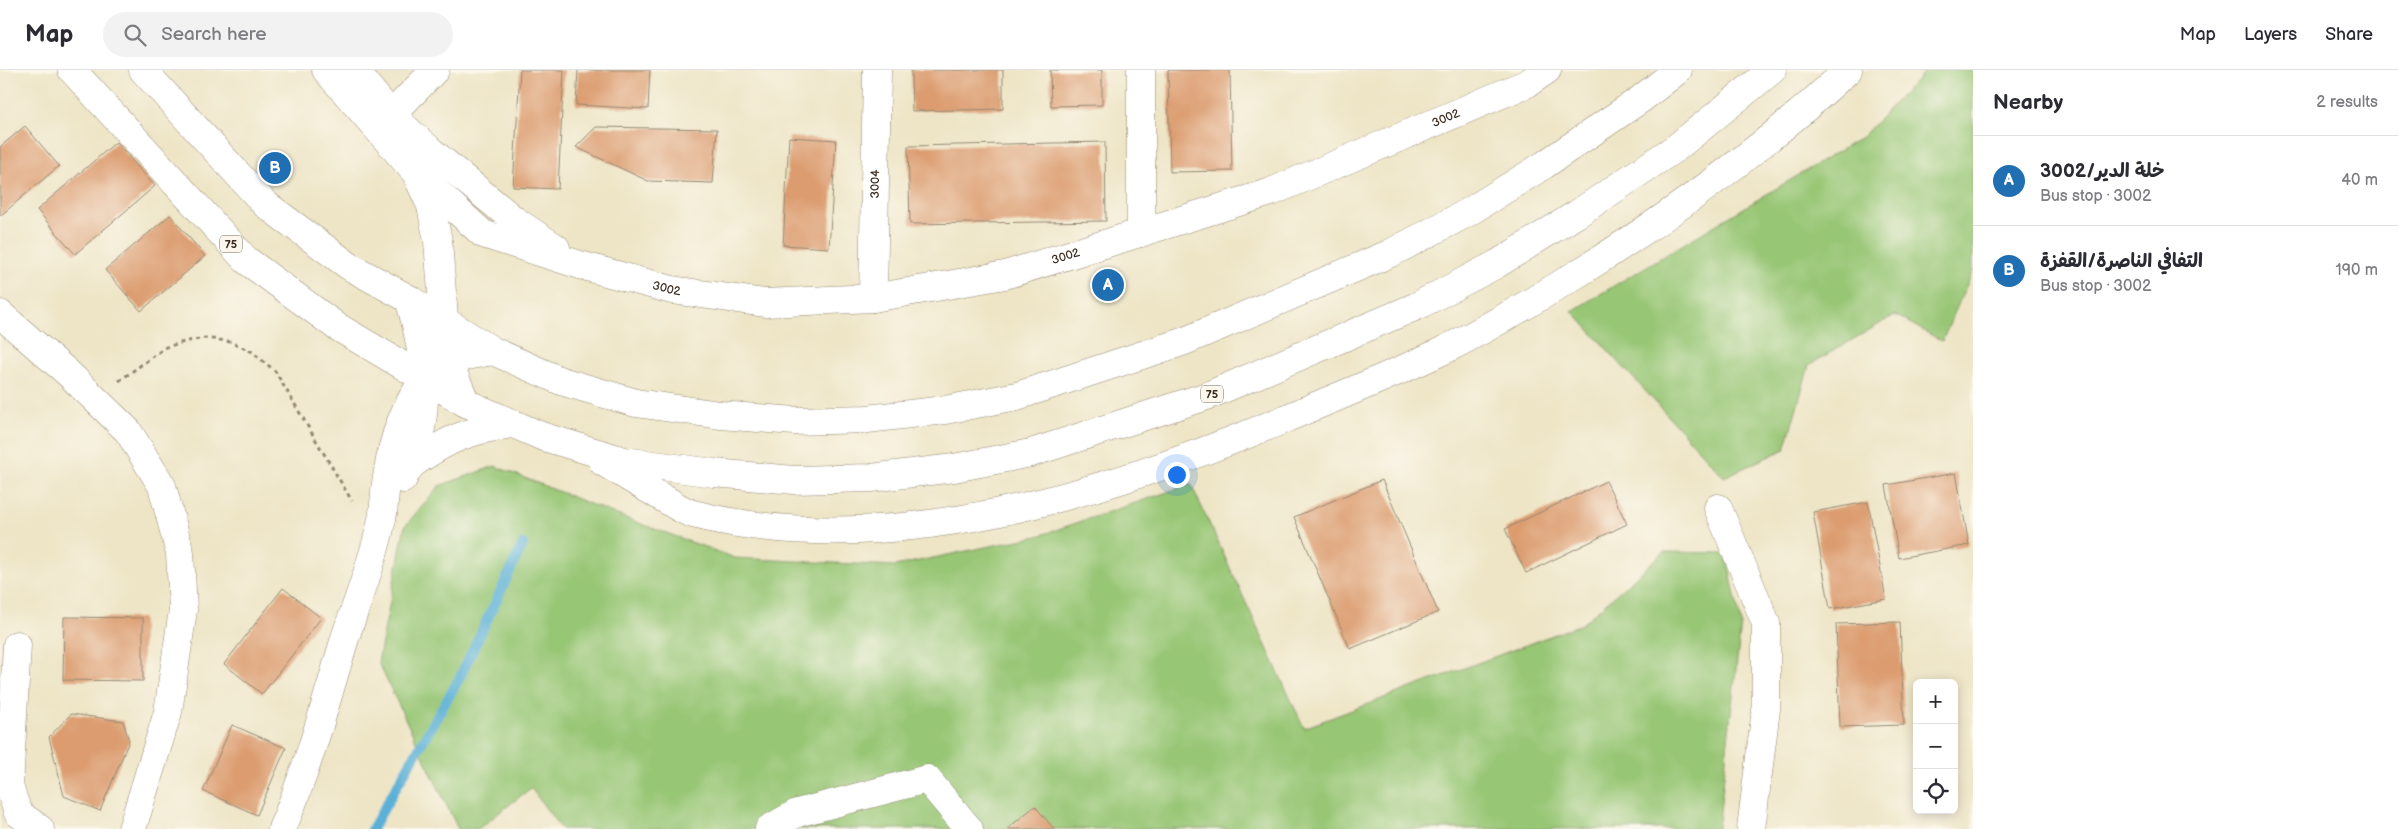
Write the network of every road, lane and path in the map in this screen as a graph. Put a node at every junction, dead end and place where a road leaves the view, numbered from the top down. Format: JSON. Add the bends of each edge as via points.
{"nodes":[{"id":1,"x":72,"y":70,"type":"edge"},
{"id":2,"x":142,"y":70,"type":"edge"},
{"id":3,"x":326,"y":70,"type":"edge"},
{"id":4,"x":354,"y":70,"type":"edge"},
{"id":5,"x":434,"y":70,"type":"edge"},
{"id":6,"x":877,"y":70,"type":"edge"},
{"id":7,"x":1141,"y":70,"type":"edge"},
{"id":8,"x":1678,"y":70,"type":"edge"},
{"id":9,"x":1772,"y":70,"type":"edge"},
{"id":10,"x":1848,"y":70,"type":"edge"},
{"id":11,"x":1532,"y":74,"type":"edge"},
{"id":12,"x":391,"y":115,"type":"junction"},
{"id":13,"x":415,"y":172,"type":"junction"},
{"id":14,"x":1141,"y":233,"type":"junction"},
{"id":15,"x":580,"y":265,"type":"junction"},
{"id":16,"x":873,"y":298,"type":"junction"},
{"id":17,"x":409,"y":299,"type":"junction"},
{"id":18,"x":0,"y":314,"type":"edge"},
{"id":19,"x":444,"y":322,"type":"junction"},
{"id":20,"x":493,"y":351,"type":"junction"},
{"id":21,"x":450,"y":361,"type":"junction"},
{"id":22,"x":425,"y":380,"type":"junction"},
{"id":23,"x":95,"y":399,"type":"junction"},
{"id":24,"x":466,"y":403,"type":"junction"},
{"id":25,"x":513,"y":424,"type":"junction"},
{"id":26,"x":576,"y":446,"type":"junction"},
{"id":27,"x":411,"y":466,"type":"junction"},
{"id":28,"x":1718,"y":508,"type":"dead end"},
{"id":29,"x":379,"y":529,"type":"junction"},
{"id":30,"x":17,"y":645,"type":"dead end"},
{"id":31,"x":40,"y":829,"type":"edge"},
{"id":32,"x":132,"y":829,"type":"edge"},
{"id":33,"x":282,"y":829,"type":"edge"},
{"id":34,"x":769,"y":829,"type":"edge"},
{"id":35,"x":969,"y":829,"type":"edge"},
{"id":36,"x":1751,"y":829,"type":"edge"}],
"edges":[{"from":1,"to":22,"type":"main road","number":"75","via":[[246,260],[336,326]]},
{"from":2,"to":17,"type":"main road","via":[[265,204],[349,266]]},
{"from":3,"to":13,"type":"main road","name":"3002"},
{"from":4,"to":12,"type":"main road","name":"3002"},
{"from":5,"to":12,"type":"main road"},
{"from":6,"to":16,"type":"main road","name":"3004"},
{"from":7,"to":14,"type":"main road"},
{"from":8,"to":20,"type":"main road","via":[[1642,99],[1544,165],[1467,213],[1391,253],[1185,341],[1017,396],[945,410],[867,419],[777,420],[636,403],[561,380]]},
{"from":9,"to":26,"type":"main road","number":"75","via":[[1677,147],[1497,264],[1417,306],[1207,396],[1104,431],[1032,453],[954,468],[862,478],[794,480],[624,460]]},
{"from":10,"to":26,"type":"main road","via":[[1801,114],[1708,188],[1522,308],[1439,352],[1225,444],[1044,503],[962,519],[875,530],[769,528],[689,513]]},
{"from":11,"to":14,"type":"main road","name":"3002","via":[[1271,192]]},
{"from":12,"to":15,"type":"main road","name":"3002","via":[[514,220]]},
{"from":13,"to":15,"type":"main road","name":"3002","via":[[482,234]]},
{"from":13,"to":19,"type":"main road","via":[[431,206],[436,228]]},
{"from":14,"to":16,"type":"main road","name":"3002","via":[[1005,275]]},
{"from":15,"to":16,"type":"main road","name":"3002","via":[[672,290],[765,303]]},
{"from":17,"to":19,"type":"main road"},
{"from":17,"to":22,"type":"main road","via":[[418,328]]},
{"from":18,"to":23,"type":"main road"},
{"from":19,"to":20,"type":"main road"},
{"from":19,"to":21,"type":"main road"},
{"from":20,"to":21,"type":"main road"},
{"from":21,"to":22,"type":"main road"},
{"from":21,"to":24,"type":"main road"},
{"from":22,"to":24,"type":"main road","number":"75"},
{"from":22,"to":27,"type":"main road","via":[[423,420]]},
{"from":22,"to":29,"type":"main road","via":[[408,404],[399,425],[386,478]]},
{"from":23,"to":29,"type":"path","via":[[166,348],[206,338],[227,341],[251,351],[275,371]]},
{"from":23,"to":32,"type":"main road","via":[[128,431],[162,486],[180,553],[183,610],[168,712]]},
{"from":24,"to":25,"type":"main road","number":"75"},
{"from":25,"to":26,"type":"main road","number":"75"},
{"from":25,"to":27,"type":"main road","via":[[478,429],[457,437]]},
{"from":27,"to":29,"type":"main road"},
{"from":28,"to":36,"type":"main road","via":[[1766,623],[1766,709]]},
{"from":29,"to":33,"type":"main road","via":[[300,784]]},
{"from":30,"to":31,"type":"main road","via":[[9,786],[18,813]]},
{"from":34,"to":35,"type":"main road","via":[[797,813],[927,779]]}]}
